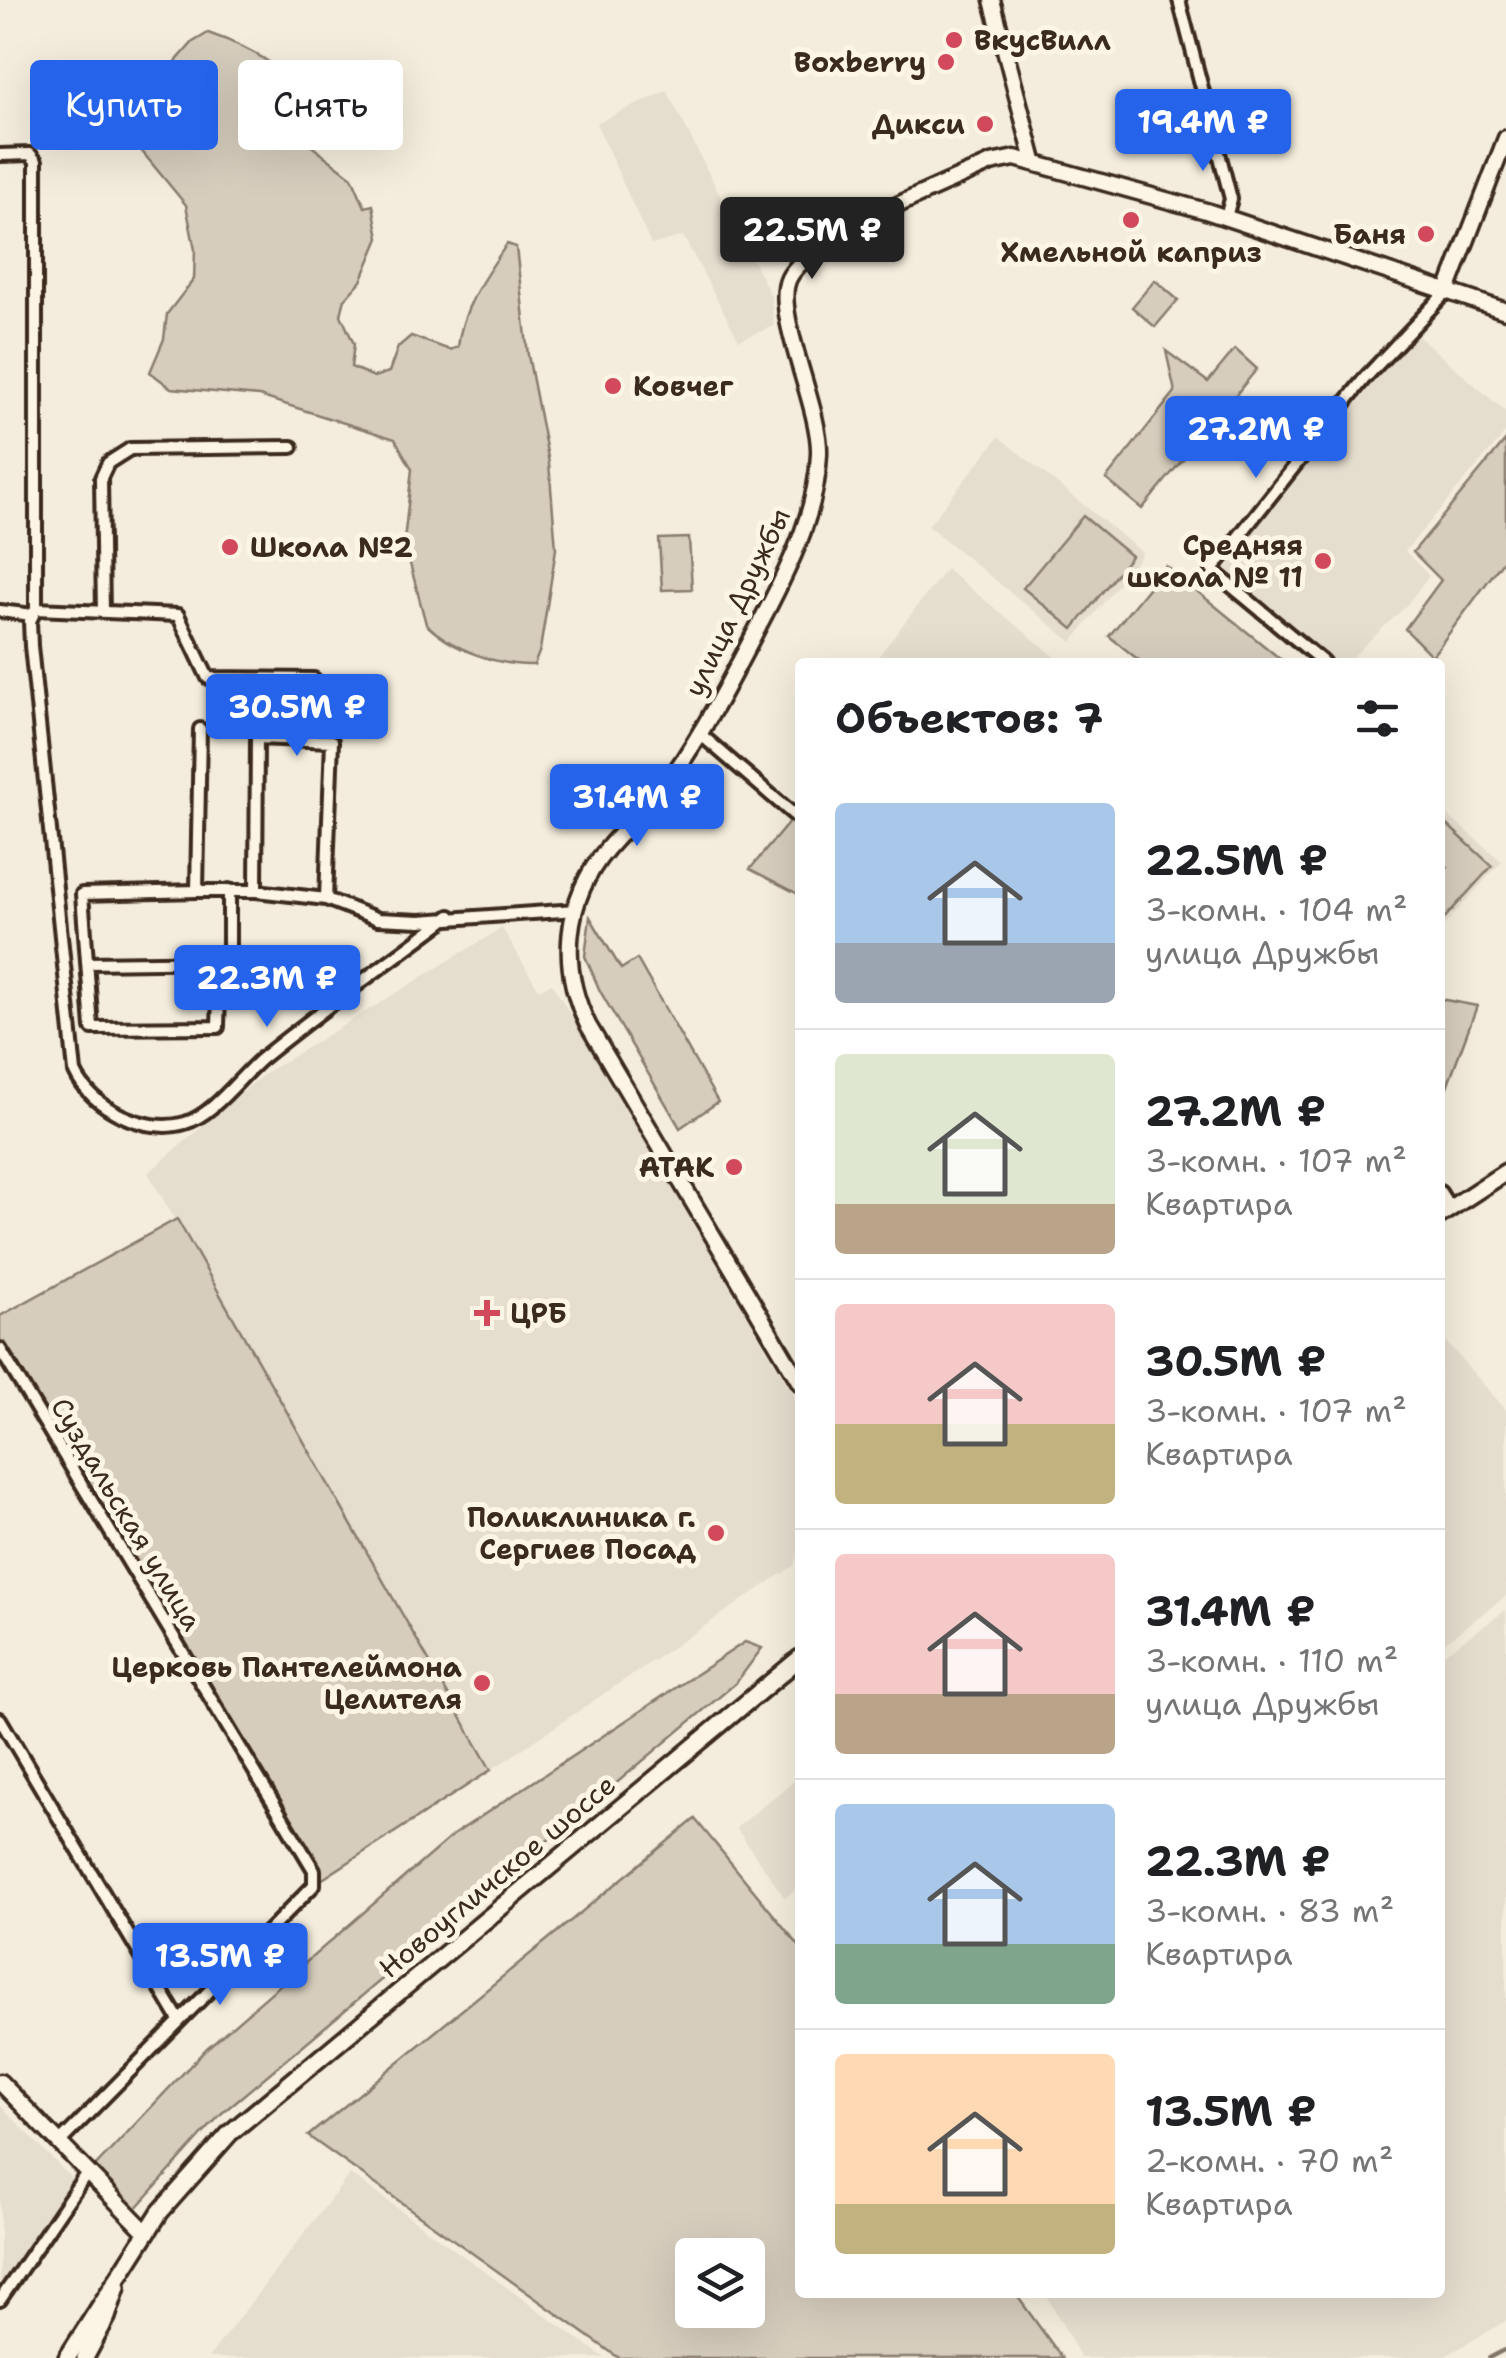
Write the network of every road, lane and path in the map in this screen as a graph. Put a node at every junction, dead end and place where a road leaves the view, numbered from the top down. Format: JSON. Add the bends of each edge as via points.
{"nodes":[{"id":1,"x":992,"y":0,"type":"edge"},
{"id":2,"x":1178,"y":0,"type":"edge"},
{"id":3,"x":1506,"y":138,"type":"edge"},
{"id":4,"x":0,"y":155,"type":"edge"},
{"id":5,"x":1034,"y":161,"type":"junction"},
{"id":6,"x":1226,"y":218,"type":"junction"},
{"id":7,"x":1447,"y":291,"type":"junction"},
{"id":8,"x":1506,"y":311,"type":"edge"},
{"id":9,"x":292,"y":447,"type":"dead end"},
{"id":10,"x":0,"y":611,"type":"edge"},
{"id":11,"x":35,"y":612,"type":"junction"},
{"id":12,"x":103,"y":612,"type":"junction"},
{"id":13,"x":1318,"y":658,"type":"edge"},
{"id":14,"x":314,"y":679,"type":"dead end"},
{"id":15,"x":200,"y":729,"type":"dead end"},
{"id":16,"x":698,"y":733,"type":"junction"},
{"id":17,"x":795,"y":816,"type":"edge"},
{"id":18,"x":229,"y":890,"type":"junction"},
{"id":19,"x":196,"y":891,"type":"junction"},
{"id":20,"x":256,"y":891,"type":"junction"},
{"id":21,"x":326,"y":899,"type":"junction"},
{"id":22,"x":576,"y":910,"type":"junction"},
{"id":23,"x":450,"y":916,"type":"junction"},
{"id":24,"x":220,"y":961,"type":"junction"},
{"id":25,"x":87,"y":964,"type":"junction"},
{"id":26,"x":1506,"y":1172,"type":"edge"},
{"id":27,"x":1445,"y":1212,"type":"edge"},
{"id":28,"x":0,"y":1349,"type":"edge"},
{"id":29,"x":795,"y":1374,"type":"edge"},
{"id":30,"x":795,"y":1662,"type":"edge"},
{"id":31,"x":0,"y":1719,"type":"edge"},
{"id":32,"x":179,"y":2020,"type":"junction"},
{"id":33,"x":0,"y":2082,"type":"edge"},
{"id":34,"x":60,"y":2142,"type":"junction"},
{"id":35,"x":88,"y":2171,"type":"junction"},
{"id":36,"x":147,"y":2233,"type":"junction"},
{"id":37,"x":120,"y":2278,"type":"junction"},
{"id":38,"x":0,"y":2300,"type":"edge"},
{"id":39,"x":68,"y":2358,"type":"edge"},
{"id":40,"x":85,"y":2358,"type":"edge"}],
"edges":[{"from":1,"to":5,"type":"street"},
{"from":2,"to":6,"type":"street","via":[[1231,199]]},
{"from":3,"to":7,"type":"street"},
{"from":4,"to":11,"type":"street","via":[[30,154],[36,161]]},
{"from":5,"to":6,"type":"street","name":"улица Дружбы"},
{"from":5,"to":16,"type":"street","name":"улица Дружбы","via":[[991,162],[827,243],[790,275],[784,308],[818,432],[813,502],[791,562]]},
{"from":6,"to":7,"type":"street","name":"улица Дружбы"},
{"from":7,"to":8,"type":"street","name":"улица Дружбы"},
{"from":7,"to":13,"type":"street","via":[[1364,378],[1212,570]]},
{"from":9,"to":12,"type":"street","via":[[130,449],[108,463],[101,478]]},
{"from":10,"to":11,"type":"street"},
{"from":11,"to":12,"type":"street"},
{"from":11,"to":23,"type":"street","via":[[31,646],[75,1072],[90,1097],[108,1110],[185,1124]]},
{"from":12,"to":14,"type":"street","via":[[178,615],[208,678]]},
{"from":15,"to":19,"type":"street"},
{"from":16,"to":17,"type":"street"},
{"from":16,"to":22,"type":"street","name":"улица Дружбы","via":[[664,786],[596,863]]},
{"from":18,"to":19,"type":"street"},
{"from":18,"to":20,"type":"street"},
{"from":18,"to":24,"type":"street","via":[[230,961]]},
{"from":19,"to":25,"type":"street","via":[[82,894]]},
{"from":20,"to":21,"type":"street"},
{"from":20,"to":21,"type":"street","via":[[257,738],[332,741]]},
{"from":21,"to":23,"type":"street","via":[[378,919]]},
{"from":22,"to":23,"type":"street"},
{"from":22,"to":29,"type":"street","name":"улица Дружбы","via":[[567,964],[576,1002]]},
{"from":24,"to":25,"type":"street"},
{"from":24,"to":25,"type":"street","via":[[218,1028],[92,1028]]},
{"from":26,"to":27,"type":"main road"},
{"from":28,"to":32,"type":"street","name":"Суздальская улица","via":[[308,1857],[314,1886]]},
{"from":30,"to":36,"type":"main road","name":"Новоугличское шоссе","via":[[243,2120]]},
{"from":31,"to":32,"type":"street"},
{"from":32,"to":34,"type":"street"},
{"from":33,"to":34,"type":"street"},
{"from":34,"to":35,"type":"street"},
{"from":35,"to":36,"type":"street"},
{"from":35,"to":38,"type":"street"},
{"from":36,"to":37,"type":"main road","name":"Новоугличское шоссе"},
{"from":37,"to":39,"type":"main road","name":"Новоугличское шоссе"},
{"from":37,"to":40,"type":"main road","name":"Новоугличское шоссе"}]}
